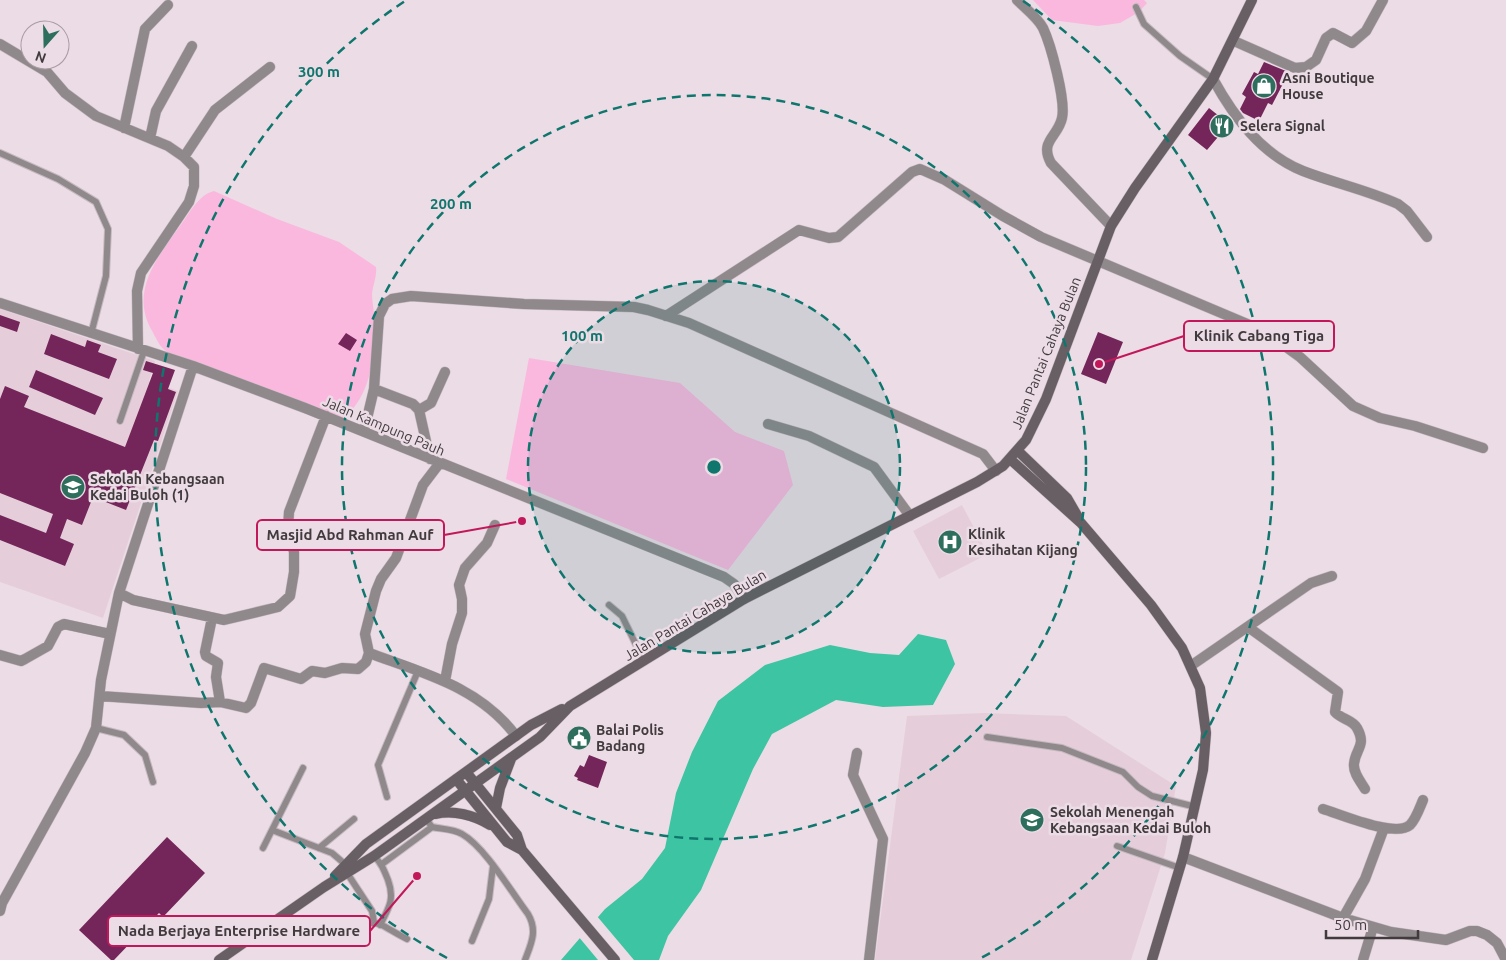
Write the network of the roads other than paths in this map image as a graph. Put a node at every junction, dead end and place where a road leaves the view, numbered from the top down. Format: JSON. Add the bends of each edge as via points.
{"nodes":[{"id":1,"x":1017,"y":0,"type":"edge"},
{"id":2,"x":1252,"y":0,"type":"edge"},
{"id":3,"x":1383,"y":0,"type":"edge"},
{"id":4,"x":168,"y":5,"type":"dead end"},
{"id":5,"x":1136,"y":7,"type":"dead end"},
{"id":6,"x":1234,"y":41,"type":"junction"},
{"id":7,"x":0,"y":44,"type":"edge"},
{"id":8,"x":192,"y":46,"type":"dead end"},
{"id":9,"x":270,"y":67,"type":"dead end"},
{"id":10,"x":1213,"y":79,"type":"junction"},
{"id":11,"x":124,"y":128,"type":"junction"},
{"id":12,"x":150,"y":138,"type":"junction"},
{"id":13,"x":0,"y":153,"type":"edge"},
{"id":14,"x":184,"y":157,"type":"junction"},
{"id":15,"x":1111,"y":226,"type":"junction"},
{"id":16,"x":1427,"y":237,"type":"dead end"},
{"id":17,"x":1096,"y":262,"type":"junction"},
{"id":18,"x":0,"y":303,"type":"edge"},
{"id":19,"x":666,"y":316,"type":"junction"},
{"id":20,"x":91,"y":334,"type":"junction"},
{"id":21,"x":141,"y":350,"type":"junction"},
{"id":22,"x":192,"y":366,"type":"junction"},
{"id":23,"x":445,"y":372,"type":"dead end"},
{"id":24,"x":374,"y":389,"type":"junction"},
{"id":25,"x":419,"y":410,"type":"junction"},
{"id":26,"x":326,"y":416,"type":"junction"},
{"id":27,"x":120,"y":421,"type":"dead end"},
{"id":28,"x":768,"y":424,"type":"dead end"},
{"id":29,"x":364,"y":431,"type":"junction"},
{"id":30,"x":1482,"y":448,"type":"dead end"},
{"id":31,"x":1018,"y":451,"type":"junction"},
{"id":32,"x":1010,"y":459,"type":"junction"},
{"id":33,"x":435,"y":461,"type":"junction"},
{"id":34,"x":996,"y":471,"type":"junction"},
{"id":35,"x":910,"y":516,"type":"junction"},
{"id":36,"x":1081,"y":522,"type":"junction"},
{"id":37,"x":495,"y":525,"type":"dead end"},
{"id":38,"x":1332,"y":576,"type":"dead end"},
{"id":39,"x":119,"y":593,"type":"junction"},
{"id":40,"x":744,"y":599,"type":"junction"},
{"id":41,"x":609,"y":605,"type":"dead end"},
{"id":42,"x":212,"y":618,"type":"junction"},
{"id":43,"x":1248,"y":627,"type":"junction"},
{"id":44,"x":110,"y":634,"type":"junction"},
{"id":45,"x":369,"y":653,"type":"junction"},
{"id":46,"x":0,"y":655,"type":"edge"},
{"id":47,"x":644,"y":661,"type":"junction"},
{"id":48,"x":1192,"y":666,"type":"junction"},
{"id":49,"x":418,"y":671,"type":"junction"},
{"id":50,"x":446,"y":681,"type":"junction"},
{"id":51,"x":100,"y":696,"type":"junction"},
{"id":52,"x":220,"y":702,"type":"junction"},
{"id":53,"x":570,"y":706,"type":"junction"},
{"id":54,"x":96,"y":728,"type":"junction"},
{"id":55,"x":516,"y":736,"type":"junction"},
{"id":56,"x":987,"y":737,"type":"dead end"},
{"id":57,"x":519,"y":752,"type":"junction"},
{"id":58,"x":857,"y":753,"type":"dead end"},
{"id":59,"x":303,"y":768,"type":"dead end"},
{"id":60,"x":466,"y":772,"type":"junction"},
{"id":61,"x":456,"y":779,"type":"junction"},
{"id":62,"x":153,"y":782,"type":"dead end"},
{"id":63,"x":475,"y":784,"type":"junction"},
{"id":64,"x":1365,"y":789,"type":"dead end"},
{"id":65,"x":465,"y":791,"type":"junction"},
{"id":66,"x":387,"y":797,"type":"dead end"},
{"id":67,"x":1423,"y":800,"type":"dead end"},
{"id":68,"x":496,"y":808,"type":"junction"},
{"id":69,"x":1196,"y":808,"type":"junction"},
{"id":70,"x":1322,"y":809,"type":"dead end"},
{"id":71,"x":354,"y":819,"type":"dead end"},
{"id":72,"x":430,"y":820,"type":"junction"},
{"id":73,"x":495,"y":828,"type":"junction"},
{"id":74,"x":1384,"y":828,"type":"junction"},
{"id":75,"x":272,"y":830,"type":"junction"},
{"id":76,"x":1118,"y":846,"type":"dead end"},
{"id":77,"x":263,"y":848,"type":"dead end"},
{"id":78,"x":319,"y":848,"type":"junction"},
{"id":79,"x":522,"y":850,"type":"junction"},
{"id":80,"x":374,"y":856,"type":"junction"},
{"id":81,"x":1182,"y":863,"type":"junction"},
{"id":82,"x":382,"y":864,"type":"junction"},
{"id":83,"x":493,"y":866,"type":"junction"},
{"id":84,"x":346,"y":869,"type":"junction"},
{"id":85,"x":0,"y":911,"type":"edge"},
{"id":86,"x":1343,"y":918,"type":"junction"},
{"id":87,"x":377,"y":923,"type":"junction"},
{"id":88,"x":1373,"y":927,"type":"junction"},
{"id":89,"x":348,"y":939,"type":"dead end"},
{"id":90,"x":408,"y":939,"type":"dead end"},
{"id":91,"x":472,"y":942,"type":"dead end"},
{"id":92,"x":221,"y":960,"type":"edge"},
{"id":93,"x":525,"y":960,"type":"edge"},
{"id":94,"x":615,"y":960,"type":"edge"},
{"id":95,"x":869,"y":960,"type":"edge"},
{"id":96,"x":1152,"y":960,"type":"edge"},
{"id":97,"x":1363,"y":960,"type":"edge"},
{"id":98,"x":1506,"y":960,"type":"edge"}],
"edges":[{"from":1,"to":15,"type":"street","via":[[1043,26],[1056,63],[1062,121],[1048,143],[1046,154]]},
{"from":2,"to":6,"type":"street","name":"Jalan Pantai Cahaya Bulan"},
{"from":3,"to":6,"type":"street","via":[[1366,32],[1352,43],[1333,33],[1326,38],[1316,60],[1306,67],[1295,68]]},
{"from":4,"to":11,"type":"street","via":[[145,29]]},
{"from":5,"to":10,"type":"lane","via":[[1144,24],[1180,56]]},
{"from":6,"to":10,"type":"street","name":"Jalan Pantai Cahaya Bulan"},
{"from":7,"to":11,"type":"street","via":[[47,72],[65,93],[96,116]]},
{"from":8,"to":12,"type":"street","via":[[156,111]]},
{"from":9,"to":14,"type":"street","via":[[215,110]]},
{"from":10,"to":15,"type":"street","name":"Jalan Pantai Cahaya Bulan"},
{"from":10,"to":16,"type":"street","via":[[1234,116],[1278,157],[1302,171],[1398,204]]},
{"from":11,"to":12,"type":"street"},
{"from":12,"to":14,"type":"street"},
{"from":13,"to":20,"type":"lane","via":[[58,179],[96,202],[108,229],[106,276]]},
{"from":14,"to":21,"type":"street","via":[[194,167],[194,186],[189,202],[141,273],[137,291]]},
{"from":15,"to":17,"type":"street","name":"Jalan Pantai Cahaya Bulan"},
{"from":17,"to":19,"type":"street","via":[[1041,238],[945,180],[920,169],[912,172],[838,236],[829,238],[799,230]]},
{"from":17,"to":30,"type":"street","via":[[1264,331],[1300,357],[1353,406],[1380,418]]},
{"from":17,"to":31,"type":"street","name":"Jalan Pantai Cahaya Bulan","via":[[1046,399]]},
{"from":18,"to":20,"type":"street","name":"Jalan Kampung Pauh"},
{"from":19,"to":24,"type":"street","via":[[634,308],[402,296],[384,304],[378,316]]},
{"from":19,"to":34,"type":"street","via":[[689,323],[974,450],[989,460]]},
{"from":20,"to":21,"type":"street","name":"Jalan Kampung Pauh"},
{"from":21,"to":22,"type":"street","name":"Jalan Kampung Pauh"},
{"from":21,"to":27,"type":"lane"},
{"from":22,"to":26,"type":"street","name":"Jalan Kampung Pauh"},
{"from":22,"to":39,"type":"street"},
{"from":23,"to":25,"type":"street","via":[[431,403]]},
{"from":24,"to":25,"type":"street","via":[[413,404]]},
{"from":24,"to":29,"type":"street"},
{"from":25,"to":33,"type":"street"},
{"from":26,"to":29,"type":"street","name":"Jalan Kampung Pauh"},
{"from":26,"to":42,"type":"street","via":[[290,512],[288,528],[295,562],[290,596],[278,607],[230,620]]},
{"from":28,"to":35,"type":"street","via":[[809,436],[874,467]]},
{"from":29,"to":33,"type":"street","name":"Jalan Kampung Pauh"},
{"from":31,"to":32,"type":"street","name":"Jalan Pantai Cahaya Bulan"},
{"from":31,"to":36,"type":"street","via":[[1068,498]]},
{"from":32,"to":34,"type":"street","name":"Jalan Pantai Cahaya Bulan"},
{"from":32,"to":36,"type":"street"},
{"from":33,"to":40,"type":"street","name":"Jalan Kampung Pauh","via":[[724,577],[734,584]]},
{"from":33,"to":45,"type":"street","via":[[396,558],[376,590],[365,634]]},
{"from":34,"to":35,"type":"street","name":"Jalan Pantai Cahaya Bulan"},
{"from":35,"to":40,"type":"street","name":"Jalan Pantai Cahaya Bulan"},
{"from":36,"to":48,"type":"street","via":[[1150,605]]},
{"from":37,"to":50,"type":"street","via":[[487,543],[465,568],[458,585],[462,613],[452,644]]},
{"from":38,"to":43,"type":"street","via":[[1311,583]]},
{"from":39,"to":42,"type":"street","via":[[133,600]]},
{"from":39,"to":44,"type":"street"},
{"from":40,"to":47,"type":"street","name":"Jalan Pantai Cahaya Bulan"},
{"from":41,"to":47,"type":"lane","via":[[622,616]]},
{"from":42,"to":52,"type":"street","via":[[205,652],[218,663],[216,677]]},
{"from":43,"to":48,"type":"street"},
{"from":43,"to":64,"type":"street","via":[[1338,692],[1335,712],[1355,725],[1361,740],[1354,764]]},
{"from":44,"to":46,"type":"street","via":[[64,624],[58,627],[48,646],[26,659],[21,661]]},
{"from":44,"to":51,"type":"street"},
{"from":45,"to":49,"type":"street"},
{"from":45,"to":52,"type":"street","via":[[366,662],[358,669],[314,671],[301,679],[264,668],[248,707]]},
{"from":47,"to":53,"type":"street","name":"Jalan Pantai Cahaya Bulan"},
{"from":48,"to":69,"type":"street","via":[[1200,688],[1206,733]]},
{"from":49,"to":50,"type":"street"},
{"from":49,"to":66,"type":"lane","via":[[378,764]]},
{"from":50,"to":55,"type":"street","via":[[485,704]]},
{"from":51,"to":52,"type":"street"},
{"from":51,"to":54,"type":"street"},
{"from":53,"to":55,"type":"street","name":"Jalan Pantai Cahaya Bulan"},
{"from":53,"to":57,"type":"street","name":"Jalan Pantai Cahaya Bulan","via":[[540,737]]},
{"from":54,"to":62,"type":"lane","via":[[124,735],[145,755]]},
{"from":54,"to":85,"type":"street"},
{"from":55,"to":60,"type":"street","name":"Jalan Pantai Cahaya Bulan"},
{"from":56,"to":69,"type":"lane","via":[[1062,748],[1123,772],[1138,787],[1158,798]]},
{"from":57,"to":63,"type":"street","name":"Jalan Pantai Cahaya Bulan"},
{"from":57,"to":68,"type":"street","via":[[505,772]]},
{"from":58,"to":95,"type":"street","via":[[853,775],[883,839]]},
{"from":59,"to":75,"type":"lane"},
{"from":60,"to":61,"type":"street","name":"Jalan Pantai Cahaya Bulan"},
{"from":60,"to":63,"type":"street"},
{"from":61,"to":65,"type":"street"},
{"from":61,"to":84,"type":"street","name":"Jalan Pantai Cahaya Bulan","via":[[366,844]]},
{"from":63,"to":65,"type":"street","name":"Jalan Pantai Cahaya Bulan"},
{"from":63,"to":68,"type":"street"},
{"from":65,"to":72,"type":"street","name":"Jalan Pantai Cahaya Bulan"},
{"from":65,"to":73,"type":"street"},
{"from":67,"to":74,"type":"street","via":[[1411,824],[1402,828]]},
{"from":68,"to":79,"type":"street","via":[[517,835]]},
{"from":69,"to":81,"type":"street"},
{"from":70,"to":74,"type":"street"},
{"from":71,"to":78,"type":"lane"},
{"from":72,"to":73,"type":"street","via":[[443,812],[465,814]]},
{"from":72,"to":80,"type":"street","name":"Jalan Pantai Cahaya Bulan"},
{"from":72,"to":82,"type":"lane"},
{"from":72,"to":83,"type":"lane","via":[[463,834]]},
{"from":73,"to":79,"type":"street","via":[[507,842]]},
{"from":74,"to":86,"type":"street","via":[[1365,879]]},
{"from":75,"to":77,"type":"lane"},
{"from":75,"to":78,"type":"lane"},
{"from":76,"to":81,"type":"lane"},
{"from":78,"to":84,"type":"lane","via":[[332,853]]},
{"from":79,"to":94,"type":"street"},
{"from":80,"to":82,"type":"lane"},
{"from":80,"to":84,"type":"street","name":"Jalan Pantai Cahaya Bulan"},
{"from":81,"to":86,"type":"street"},
{"from":81,"to":96,"type":"street"},
{"from":82,"to":87,"type":"lane","via":[[392,898]]},
{"from":83,"to":91,"type":"lane","via":[[489,899]]},
{"from":83,"to":93,"type":"lane","via":[[533,924]]},
{"from":84,"to":87,"type":"lane"},
{"from":84,"to":92,"type":"street","name":"Jalan Pantai Cahaya Bulan"},
{"from":86,"to":88,"type":"street"},
{"from":87,"to":89,"type":"lane","via":[[365,923]]},
{"from":87,"to":90,"type":"lane"},
{"from":88,"to":97,"type":"street"},
{"from":88,"to":98,"type":"street","via":[[1409,936],[1446,940],[1477,931],[1487,934],[1497,943]]}]}
